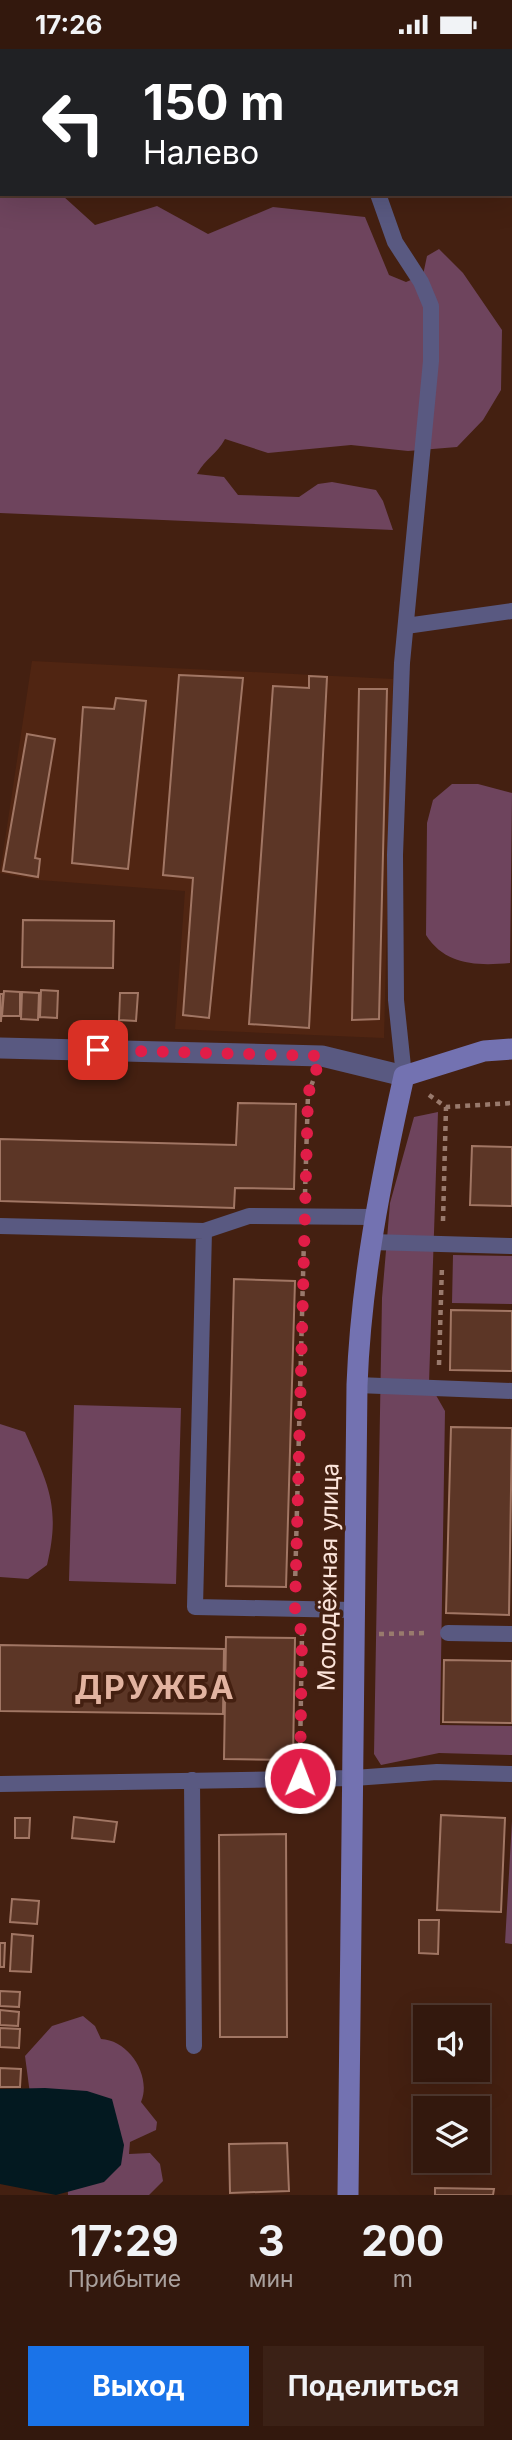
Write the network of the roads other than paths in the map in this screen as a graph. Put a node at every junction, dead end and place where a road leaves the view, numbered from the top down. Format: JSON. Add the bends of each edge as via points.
{"nodes":[{"id":1,"x":380,"y":196,"type":"edge"},
{"id":2,"x":512,"y":611,"type":"edge"},
{"id":3,"x":406,"y":626,"type":"junction"},
{"id":4,"x":0,"y":1048,"type":"edge"},
{"id":5,"x":512,"y":1049,"type":"edge"},
{"id":6,"x":404,"y":1076,"type":"junction"},
{"id":7,"x":374,"y":1217,"type":"junction"},
{"id":8,"x":0,"y":1226,"type":"edge"},
{"id":9,"x":204,"y":1231,"type":"junction"},
{"id":10,"x":371,"y":1242,"type":"junction"},
{"id":11,"x":512,"y":1246,"type":"edge"},
{"id":12,"x":357,"y":1385,"type":"junction"},
{"id":13,"x":512,"y":1391,"type":"edge"},
{"id":14,"x":353,"y":1610,"type":"junction"},
{"id":15,"x":448,"y":1633,"type":"road end"},
{"id":16,"x":512,"y":1634,"type":"edge"},
{"id":17,"x":512,"y":1774,"type":"edge"},
{"id":18,"x":354,"y":1777,"type":"junction"},
{"id":19,"x":192,"y":1780,"type":"junction"},
{"id":20,"x":0,"y":1784,"type":"edge"},
{"id":21,"x":194,"y":2046,"type":"dead end"},
{"id":22,"x":348,"y":2195,"type":"edge"}],
"edges":[{"from":1,"to":3,"type":"lane","via":[[395,242],[431,306],[431,361]]},
{"from":2,"to":3,"type":"lane"},
{"from":3,"to":6,"type":"lane","via":[[395,855],[396,1000]]},
{"from":4,"to":6,"type":"street","via":[[321,1056]]},
{"from":5,"to":6,"type":"street","via":[[484,1051]]},
{"from":6,"to":7,"type":"street","name":"Молодёжная улица"},
{"from":7,"to":9,"type":"lane","via":[[249,1216]]},
{"from":7,"to":10,"type":"street","name":"Молодёжная улица"},
{"from":8,"to":9,"type":"lane"},
{"from":9,"to":14,"type":"lane","via":[[194,1607]]},
{"from":10,"to":11,"type":"lane"},
{"from":10,"to":12,"type":"street","name":"Молодёжная улица"},
{"from":12,"to":13,"type":"lane"},
{"from":12,"to":14,"type":"street","name":"Молодёжная улица"},
{"from":14,"to":18,"type":"street","name":"Молодёжная улица"},
{"from":15,"to":16,"type":"lane"},
{"from":17,"to":18,"type":"lane"},
{"from":18,"to":19,"type":"lane"},
{"from":18,"to":22,"type":"street","name":"Молодёжная улица"},
{"from":19,"to":20,"type":"lane"},
{"from":19,"to":21,"type":"lane"}]}
